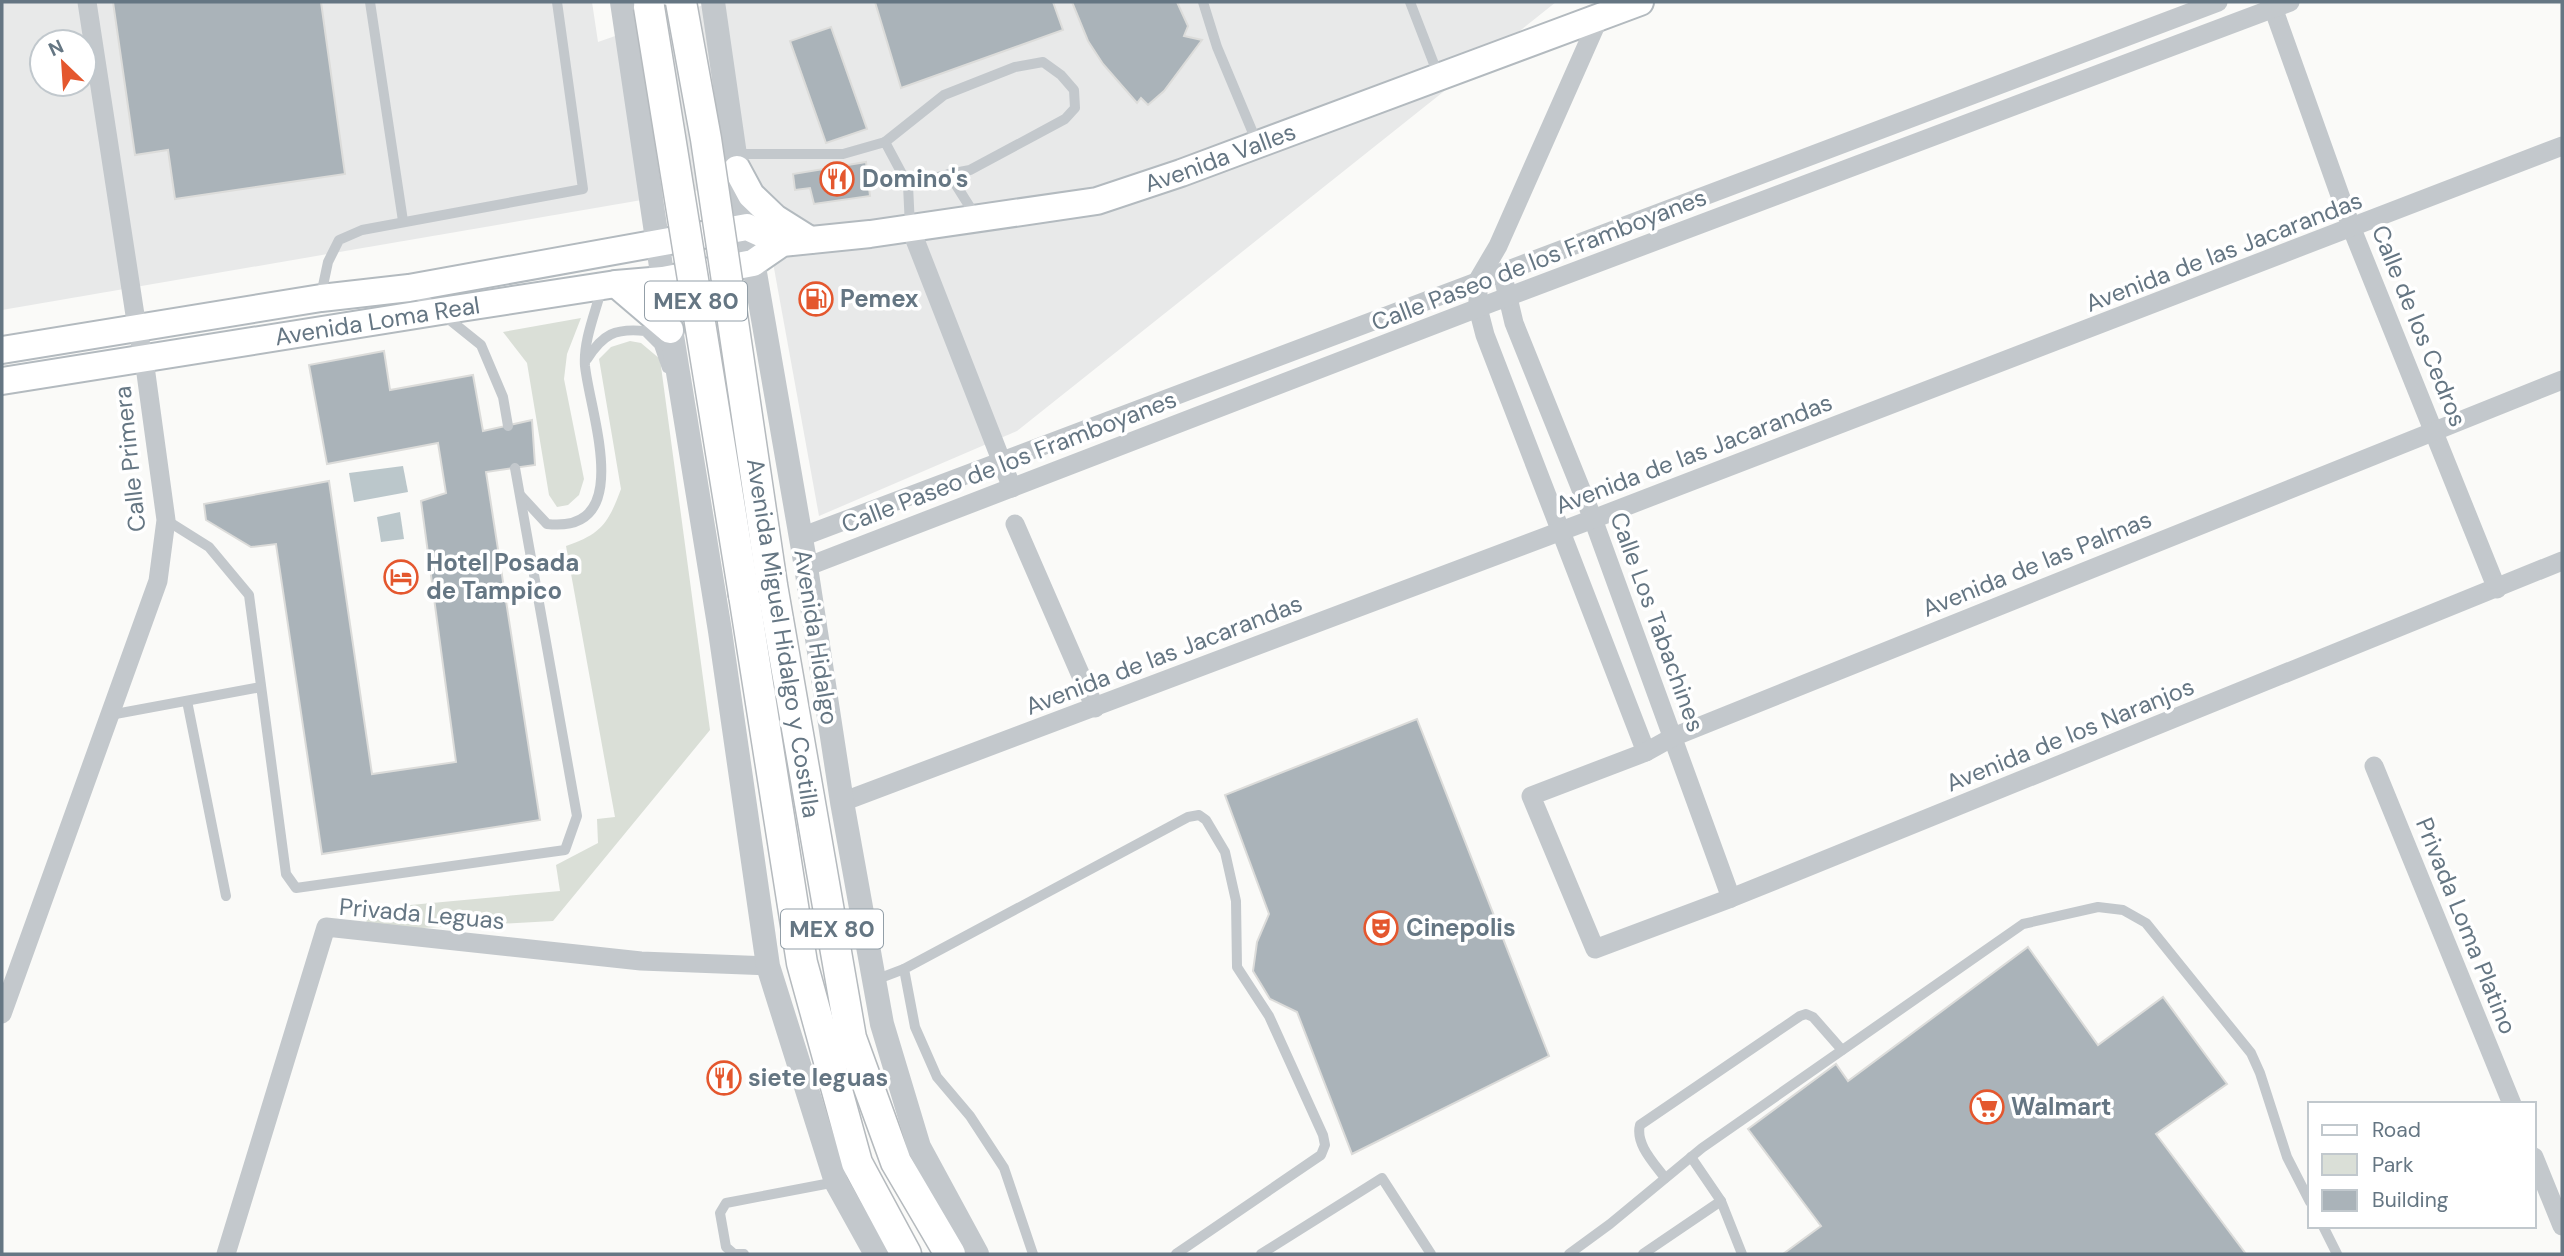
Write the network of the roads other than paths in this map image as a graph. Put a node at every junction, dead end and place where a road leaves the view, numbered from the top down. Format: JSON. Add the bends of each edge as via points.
{"nodes":[{"id":1,"x":87,"y":2,"type":"edge"},
{"id":2,"x":370,"y":2,"type":"edge"},
{"id":3,"x":557,"y":2,"type":"edge"},
{"id":4,"x":681,"y":2,"type":"edge"},
{"id":5,"x":713,"y":2,"type":"edge"},
{"id":6,"x":1203,"y":2,"type":"edge"},
{"id":7,"x":1410,"y":2,"type":"edge"},
{"id":8,"x":1640,"y":2,"type":"edge"},
{"id":9,"x":2218,"y":2,"type":"edge"},
{"id":10,"x":640,"y":4,"type":"edge"},
{"id":11,"x":2278,"y":4,"type":"edge"},
{"id":12,"x":1606,"y":10,"type":"edge"},
{"id":13,"x":1439,"y":78,"type":"junction"},
{"id":14,"x":885,"y":142,"type":"junction"},
{"id":15,"x":1258,"y":145,"type":"junction"},
{"id":16,"x":2562,"y":146,"type":"edge"},
{"id":17,"x":735,"y":161,"type":"junction"},
{"id":18,"x":948,"y":174,"type":"junction"},
{"id":19,"x":908,"y":185,"type":"junction"},
{"id":20,"x":741,"y":198,"type":"junction"},
{"id":21,"x":653,"y":213,"type":"junction"},
{"id":22,"x":977,"y":219,"type":"junction"},
{"id":23,"x":403,"y":221,"type":"junction"},
{"id":24,"x":747,"y":227,"type":"junction"},
{"id":25,"x":910,"y":227,"type":"junction"},
{"id":26,"x":2352,"y":229,"type":"junction"},
{"id":27,"x":810,"y":240,"type":"junction"},
{"id":28,"x":657,"y":243,"type":"junction"},
{"id":29,"x":782,"y":243,"type":"junction"},
{"id":30,"x":1498,"y":246,"type":"junction"},
{"id":31,"x":754,"y":263,"type":"junction"},
{"id":32,"x":1503,"y":272,"type":"junction"},
{"id":33,"x":663,"y":280,"type":"junction"},
{"id":34,"x":1478,"y":280,"type":"junction"},
{"id":35,"x":609,"y":285,"type":"junction"},
{"id":36,"x":409,"y":288,"type":"junction"},
{"id":37,"x":321,"y":298,"type":"junction"},
{"id":38,"x":760,"y":298,"type":"junction"},
{"id":39,"x":1506,"y":298,"type":"junction"},
{"id":40,"x":1478,"y":308,"type":"junction"},
{"id":41,"x":441,"y":311,"type":"junction"},
{"id":42,"x":669,"y":323,"type":"junction"},
{"id":43,"x":137,"y":328,"type":"junction"},
{"id":44,"x":2,"y":350,"type":"edge"},
{"id":45,"x":144,"y":359,"type":"junction"},
{"id":46,"x":585,"y":363,"type":"junction"},
{"id":47,"x":2562,"y":380,"type":"edge"},
{"id":48,"x":2,"y":382,"type":"edge"},
{"id":49,"x":682,"y":404,"type":"junction"},
{"id":50,"x":508,"y":426,"type":"dead end"},
{"id":51,"x":2435,"y":431,"type":"junction"},
{"id":52,"x":1001,"y":461,"type":"junction"},
{"id":53,"x":515,"y":468,"type":"dead end"},
{"id":54,"x":1012,"y":488,"type":"junction"},
{"id":55,"x":520,"y":495,"type":"junction"},
{"id":56,"x":879,"y":508,"type":"junction"},
{"id":57,"x":1593,"y":519,"type":"junction"},
{"id":58,"x":166,"y":520,"type":"junction"},
{"id":59,"x":1014,"y":524,"type":"dead end"},
{"id":60,"x":1561,"y":531,"type":"junction"},
{"id":61,"x":892,"y":534,"type":"junction"},
{"id":62,"x":801,"y":537,"type":"junction"},
{"id":63,"x":2562,"y":561,"type":"edge"},
{"id":64,"x":806,"y":567,"type":"junction"},
{"id":65,"x":2497,"y":589,"type":"junction"},
{"id":66,"x":261,"y":687,"type":"junction"},
{"id":67,"x":187,"y":701,"type":"junction"},
{"id":68,"x":1095,"y":708,"type":"junction"},
{"id":69,"x":110,"y":715,"type":"junction"},
{"id":70,"x":1673,"y":737,"type":"junction"},
{"id":71,"x":1646,"y":752,"type":"junction"},
{"id":72,"x":2374,"y":766,"type":"dead end"},
{"id":73,"x":842,"y":802,"type":"junction"},
{"id":74,"x":226,"y":896,"type":"dead end"},
{"id":75,"x":1731,"y":898,"type":"junction"},
{"id":76,"x":1595,"y":949,"type":"joint"},
{"id":77,"x":768,"y":966,"type":"junction"},
{"id":78,"x":904,"y":969,"type":"junction"},
{"id":79,"x":874,"y":980,"type":"junction"},
{"id":80,"x":3,"y":1005,"type":"edge"},
{"id":81,"x":1842,"y":1051,"type":"junction"},
{"id":82,"x":2511,"y":1102,"type":"edge"},
{"id":83,"x":1691,"y":1157,"type":"junction"},
{"id":84,"x":2536,"y":1162,"type":"edge"},
{"id":85,"x":1665,"y":1178,"type":"junction"},
{"id":86,"x":836,"y":1182,"type":"junction"},
{"id":87,"x":2308,"y":1198,"type":"edge"},
{"id":88,"x":1721,"y":1202,"type":"junction"},
{"id":89,"x":2562,"y":1226,"type":"edge"},
{"id":90,"x":2324,"y":1228,"type":"edge"},
{"id":91,"x":226,"y":1254,"type":"edge"},
{"id":92,"x":744,"y":1254,"type":"edge"},
{"id":93,"x":876,"y":1254,"type":"edge"},
{"id":94,"x":906,"y":1254,"type":"edge"},
{"id":95,"x":950,"y":1254,"type":"edge"},
{"id":96,"x":977,"y":1254,"type":"edge"},
{"id":97,"x":1033,"y":1254,"type":"edge"},
{"id":98,"x":1176,"y":1254,"type":"edge"},
{"id":99,"x":1261,"y":1254,"type":"edge"},
{"id":100,"x":1431,"y":1254,"type":"edge"},
{"id":101,"x":1569,"y":1254,"type":"edge"},
{"id":102,"x":1643,"y":1254,"type":"edge"},
{"id":103,"x":1742,"y":1254,"type":"edge"},
{"id":104,"x":2337,"y":1254,"type":"edge"}],
"edges":[{"from":1,"to":43,"type":"street","name":"Calle Primera"},
{"from":2,"to":23,"type":"lane"},
{"from":3,"to":23,"type":"lane","via":[[583,189]]},
{"from":4,"to":95,"type":"main road","name":"Avenida Miguel Hidalgo y Costilla","number":"MEX 80","bridge":true,"via":[[706,139],[772,584],[851,1038],[896,1162]]},
{"from":5,"to":17,"type":"street","name":"Avenida Hidalgo"},
{"from":6,"to":15,"type":"lane"},
{"from":7,"to":13,"type":"lane"},
{"from":8,"to":12,"type":"main road","name":"Avenida Valles"},
{"from":9,"to":32,"type":"street","name":"Calle Paseo de los Framboyanes"},
{"from":10,"to":21,"type":"street"},
{"from":10,"to":94,"type":"main road","name":"Avenida Miguel Hidalgo y Costilla","number":"MEX 80","bridge":true,"via":[[744,595],[802,963],[857,1163]]},
{"from":11,"to":26,"type":"street","name":"Calle de los Cedros"},
{"from":11,"to":39,"type":"street","name":"Calle Paseo de los Framboyanes"},
{"from":12,"to":13,"type":"main road","name":"Avenida Valles"},
{"from":12,"to":30,"type":"street"},
{"from":13,"to":15,"type":"main road","name":"Avenida Valles"},
{"from":14,"to":17,"type":"lane","via":[[843,154]]},
{"from":14,"to":18,"type":"lane","via":[[944,95],[1015,67],[1043,62],[1074,90],[1075,108],[1065,119],[970,170]]},
{"from":14,"to":19,"type":"lane"},
{"from":15,"to":22,"type":"main road","name":"Avenida Valles","via":[[1097,201]]},
{"from":16,"to":26,"type":"street","name":"Avenida de las Jacarandas"},
{"from":17,"to":20,"type":"street","name":"Avenida Hidalgo"},
{"from":17,"to":27,"type":"main road","via":[[751,195],[775,218]]},
{"from":18,"to":19,"type":"lane"},
{"from":18,"to":22,"type":"lane"},
{"from":19,"to":25,"type":"lane"},
{"from":20,"to":21,"type":"street","via":[[731,209],[696,217],[663,218]]},
{"from":20,"to":24,"type":"street","name":"Avenida Hidalgo"},
{"from":21,"to":28,"type":"street"},
{"from":22,"to":25,"type":"main road","name":"Avenida Valles"},
{"from":23,"to":37,"type":"lane","via":[[338,240],[328,261]]},
{"from":24,"to":28,"type":"main road","name":"Avenida Loma Real"},
{"from":24,"to":29,"type":"main road"},
{"from":24,"to":31,"type":"street","name":"Avenida Hidalgo"},
{"from":25,"to":27,"type":"main road","name":"Avenida Valles"},
{"from":25,"to":52,"type":"street"},
{"from":26,"to":51,"type":"street","name":"Calle de los Cedros"},
{"from":26,"to":57,"type":"street","name":"Avenida de las Jacarandas"},
{"from":27,"to":29,"type":"main road","name":"Avenida Valles"},
{"from":28,"to":33,"type":"street"},
{"from":28,"to":36,"type":"main road","name":"Avenida Loma Real"},
{"from":29,"to":31,"type":"main road","name":"Avenida Valles"},
{"from":30,"to":32,"type":"street","name":"Calle Los Tabachines"},
{"from":30,"to":34,"type":"street"},
{"from":31,"to":33,"type":"main road","name":"Avenida Loma Real"},
{"from":31,"to":38,"type":"street","name":"Avenida Hidalgo"},
{"from":32,"to":34,"type":"street","name":"Calle Paseo de los Framboyanes"},
{"from":32,"to":39,"type":"street","name":"Calle Los Tabachines"},
{"from":33,"to":35,"type":"main road","name":"Avenida Loma Real"},
{"from":33,"to":42,"type":"street"},
{"from":34,"to":40,"type":"street"},
{"from":34,"to":52,"type":"street","name":"Calle Paseo de los Framboyanes"},
{"from":35,"to":41,"type":"main road","name":"Avenida Loma Real"},
{"from":35,"to":42,"type":"main road"},
{"from":35,"to":46,"type":"lane","via":[[592,324]]},
{"from":36,"to":37,"type":"main road","name":"Avenida Loma Real"},
{"from":36,"to":41,"type":"lane"},
{"from":37,"to":43,"type":"main road","name":"Avenida Loma Real"},
{"from":38,"to":42,"type":"street","via":[[746,294],[712,300],[678,310]]},
{"from":38,"to":62,"type":"street","name":"Avenida Hidalgo"},
{"from":39,"to":40,"type":"street","name":"Calle Paseo de los Framboyanes"},
{"from":39,"to":57,"type":"street","name":"Calle Los Tabachines"},
{"from":40,"to":54,"type":"street","name":"Calle Paseo de los Framboyanes"},
{"from":40,"to":60,"type":"street"},
{"from":41,"to":45,"type":"main road","name":"Avenida Loma Real"},
{"from":41,"to":50,"type":"lane","via":[[481,345],[503,397]]},
{"from":42,"to":49,"type":"street"},
{"from":43,"to":44,"type":"main road","name":"Avenida Loma Real"},
{"from":43,"to":45,"type":"street","name":"Calle Primera"},
{"from":45,"to":48,"type":"main road","name":"Avenida Loma Real"},
{"from":45,"to":58,"type":"street","name":"Calle Primera"},
{"from":46,"to":49,"type":"lane","via":[[610,334],[645,331],[659,345]]},
{"from":46,"to":55,"type":"lane","via":[[602,469],[602,491],[593,510],[564,526],[547,524]]},
{"from":47,"to":51,"type":"street","name":"Avenida de las Palmas"},
{"from":49,"to":77,"type":"street"},
{"from":51,"to":65,"type":"street","name":"Calle de los Cedros"},
{"from":51,"to":70,"type":"street","name":"Avenida de las Palmas"},
{"from":52,"to":54,"type":"street"},
{"from":52,"to":56,"type":"street","name":"Calle Paseo de los Framboyanes"},
{"from":53,"to":55,"type":"lane"},
{"from":54,"to":61,"type":"street","name":"Calle Paseo de los Framboyanes"},
{"from":55,"to":66,"type":"lane","via":[[577,816],[565,850],[296,888],[286,874]]},
{"from":56,"to":61,"type":"street"},
{"from":56,"to":62,"type":"street","name":"Calle Paseo de los Framboyanes"},
{"from":57,"to":60,"type":"street","name":"Avenida de las Jacarandas"},
{"from":57,"to":70,"type":"street","name":"Calle Los Tabachines"},
{"from":58,"to":66,"type":"lane","via":[[209,547],[249,594]]},
{"from":58,"to":69,"type":"street","name":"Calle Primera","via":[[158,581]]},
{"from":59,"to":68,"type":"street"},
{"from":60,"to":68,"type":"street","name":"Avenida de las Jacarandas"},
{"from":60,"to":71,"type":"street"},
{"from":61,"to":64,"type":"street","name":"Calle Paseo de los Framboyanes"},
{"from":62,"to":64,"type":"street","name":"Avenida Hidalgo"},
{"from":63,"to":65,"type":"street","name":"Avenida de los Naranjos"},
{"from":64,"to":73,"type":"street","name":"Avenida Hidalgo"},
{"from":65,"to":75,"type":"street","name":"Avenida de los Naranjos"},
{"from":66,"to":67,"type":"lane"},
{"from":67,"to":69,"type":"lane"},
{"from":67,"to":74,"type":"lane"},
{"from":68,"to":73,"type":"street","name":"Avenida de las Jacarandas"},
{"from":69,"to":80,"type":"street","name":"Calle Primera"},
{"from":70,"to":71,"type":"street","name":"Avenida de las Palmas"},
{"from":70,"to":75,"type":"street","name":"Calle Los Tabachines"},
{"from":71,"to":76,"type":"street","name":"Avenida de las Palmas","via":[[1531,796]]},
{"from":72,"to":82,"type":"street","name":"Privada Loma Platino"},
{"from":73,"to":79,"type":"street","name":"Avenida Hidalgo"},
{"from":75,"to":76,"type":"street","name":"Avenida de los Naranjos"},
{"from":77,"to":86,"type":"street"},
{"from":77,"to":91,"type":"street","name":"Privada Leguas","via":[[640,961],[326,927]]},
{"from":78,"to":79,"type":"lane"},
{"from":78,"to":97,"type":"lane","via":[[915,1027],[937,1077],[1004,1168]]},
{"from":78,"to":98,"type":"lane","via":[[1188,817],[1199,815],[1206,820],[1226,852],[1236,901],[1237,967],[1269,1016],[1325,1145],[1321,1155]]},
{"from":79,"to":96,"type":"street","name":"Avenida Hidalgo","via":[[881,1024],[919,1147]]},
{"from":81,"to":83,"type":"lane"},
{"from":81,"to":85,"type":"lane","via":[[1813,1017],[1800,1016],[1640,1125],[1640,1142]]},
{"from":81,"to":87,"type":"lane","via":[[2023,924],[2098,908],[2123,910],[2146,922],[2251,1053],[2287,1157]]},
{"from":83,"to":85,"type":"lane"},
{"from":83,"to":88,"type":"lane"},
{"from":84,"to":89,"type":"street"},
{"from":85,"to":101,"type":"lane"},
{"from":86,"to":92,"type":"lane","via":[[726,1203],[720,1213],[726,1247],[734,1254]]},
{"from":86,"to":93,"type":"street"},
{"from":88,"to":102,"type":"lane"},
{"from":88,"to":103,"type":"lane"},
{"from":90,"to":104,"type":"lane"},
{"from":99,"to":100,"type":"lane","via":[[1382,1178]]}]}
